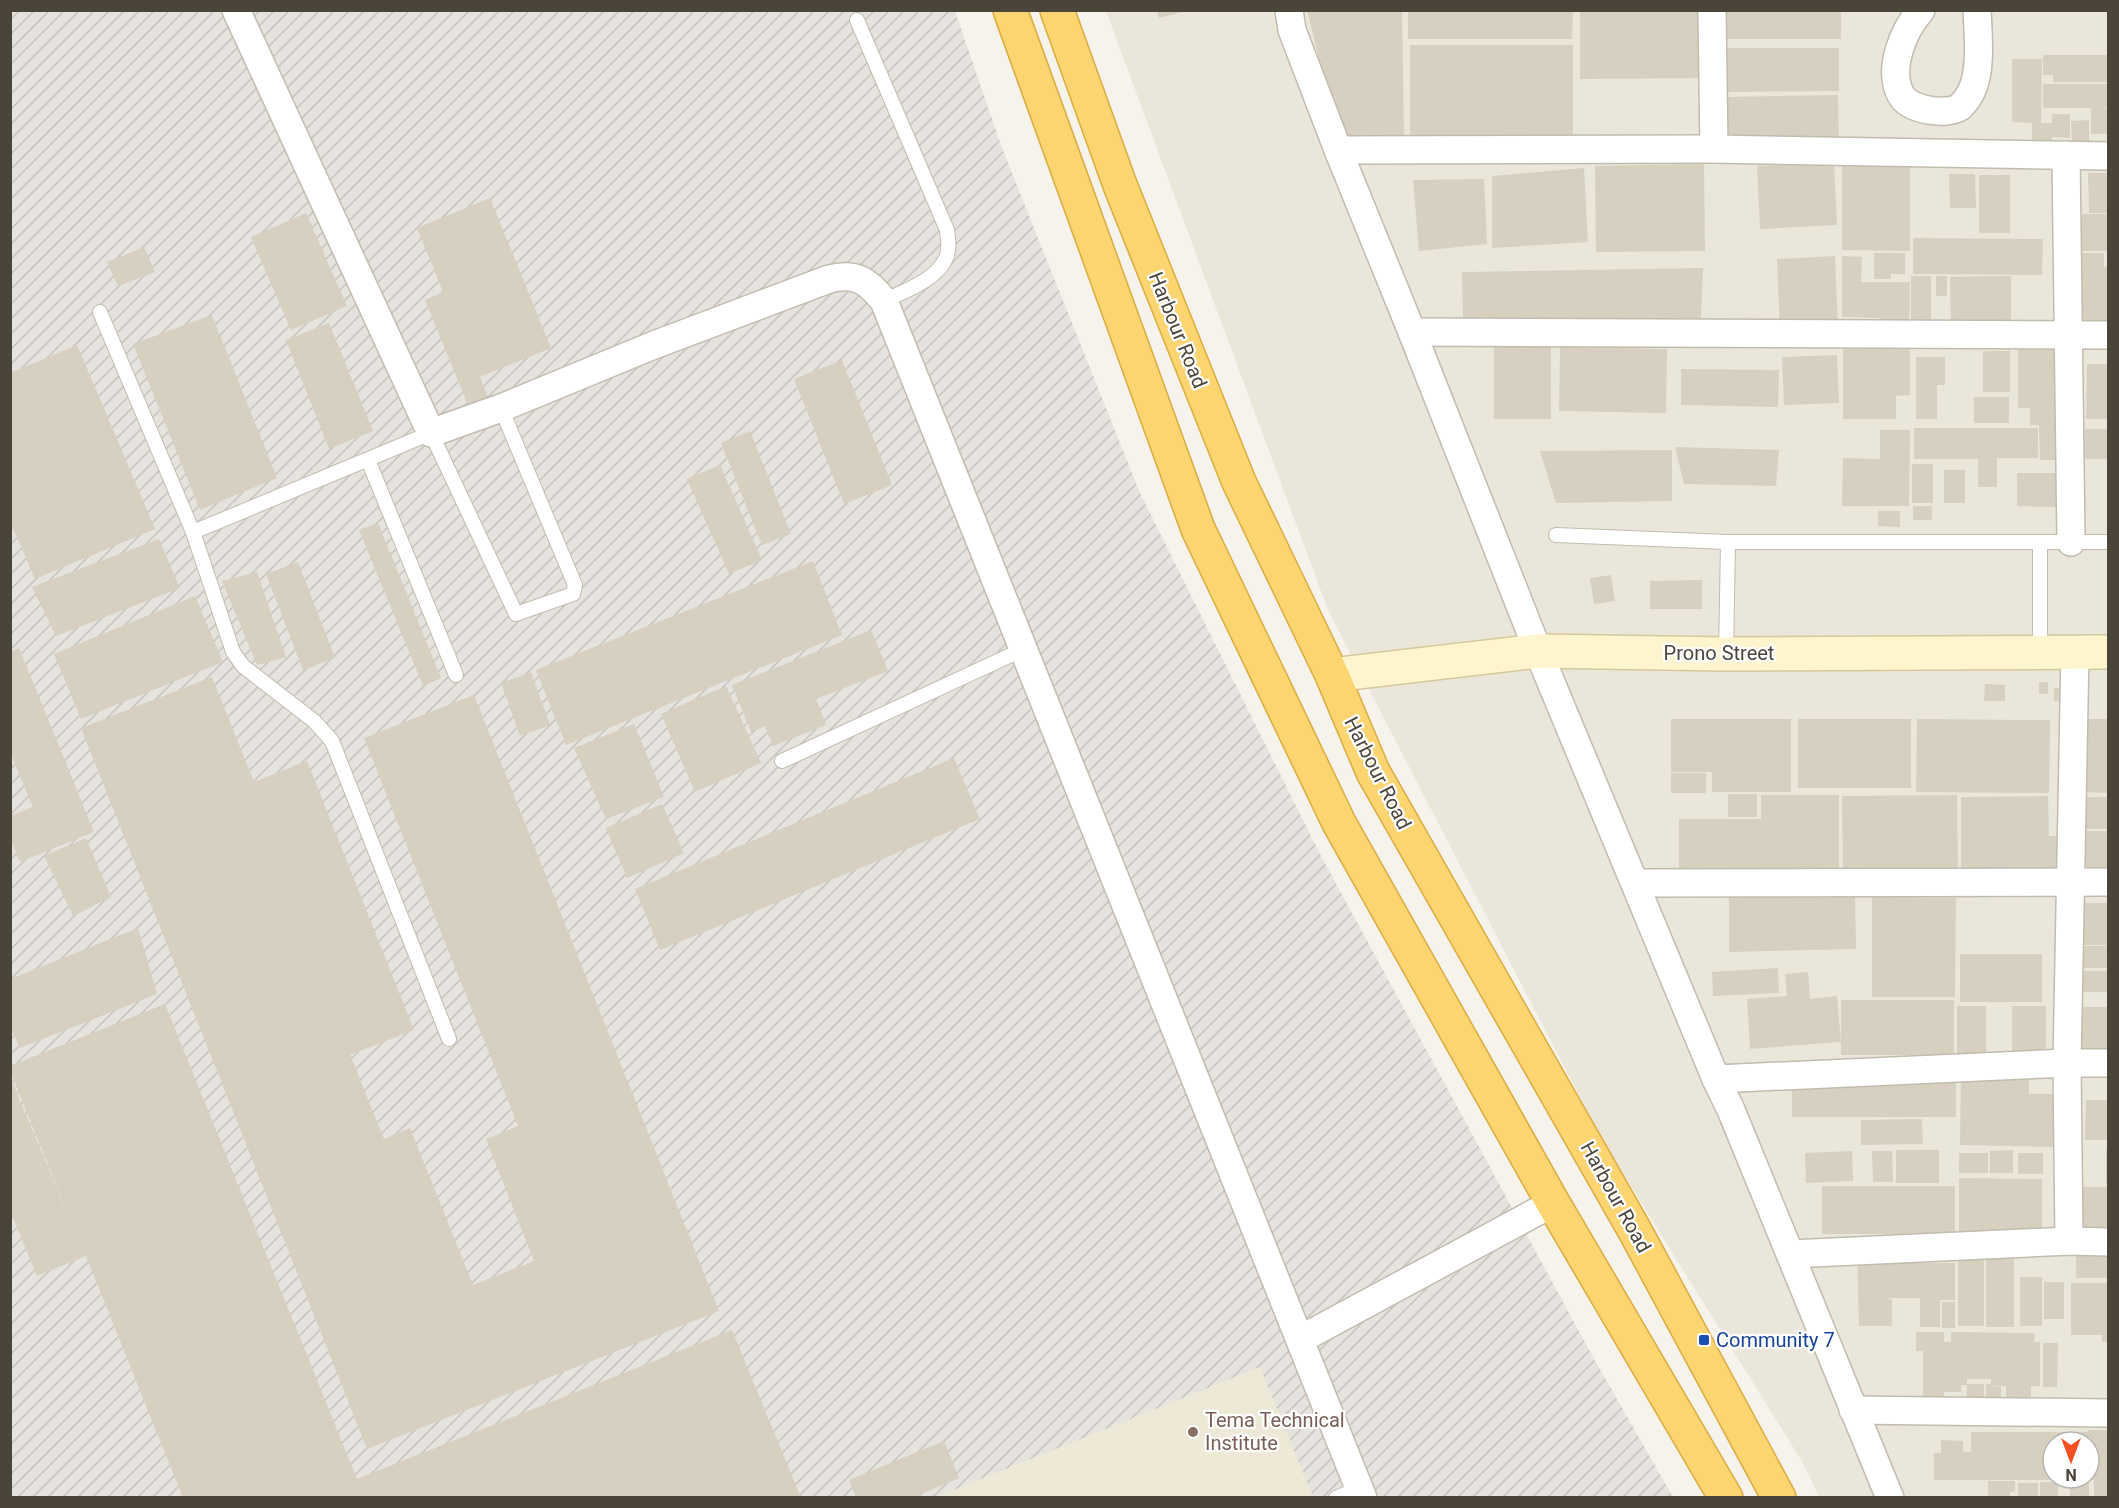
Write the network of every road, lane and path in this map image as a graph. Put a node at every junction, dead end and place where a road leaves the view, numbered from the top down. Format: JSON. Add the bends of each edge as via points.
{"nodes":[{"id":1,"x":236,"y":10,"type":"edge"},
{"id":2,"x":1010,"y":10,"type":"edge"},
{"id":3,"x":1057,"y":10,"type":"edge"},
{"id":4,"x":1289,"y":10,"type":"edge"},
{"id":5,"x":1712,"y":10,"type":"edge"},
{"id":6,"x":1921,"y":10,"type":"edge"},
{"id":7,"x":1977,"y":10,"type":"edge"},
{"id":8,"x":856,"y":20,"type":"dead end"},
{"id":9,"x":1714,"y":149,"type":"junction"},
{"id":10,"x":1338,"y":150,"type":"junction"},
{"id":11,"x":2066,"y":155,"type":"junction"},
{"id":12,"x":2109,"y":156,"type":"edge"},
{"id":13,"x":884,"y":301,"type":"junction"},
{"id":14,"x":100,"y":312,"type":"dead end"},
{"id":15,"x":1412,"y":332,"type":"junction"},
{"id":16,"x":2070,"y":335,"type":"junction"},
{"id":17,"x":2109,"y":335,"type":"edge"},
{"id":18,"x":501,"y":408,"type":"junction"},
{"id":19,"x":431,"y":433,"type":"junction"},
{"id":20,"x":368,"y":460,"type":"junction"},
{"id":21,"x":193,"y":532,"type":"junction"},
{"id":22,"x":1556,"y":536,"type":"dead end"},
{"id":23,"x":1728,"y":542,"type":"junction"},
{"id":24,"x":2040,"y":542,"type":"junction"},
{"id":25,"x":2071,"y":542,"type":"junction"},
{"id":26,"x":2109,"y":542,"type":"edge"},
{"id":27,"x":1024,"y":649,"type":"junction"},
{"id":28,"x":1538,"y":651,"type":"junction"},
{"id":29,"x":2075,"y":651,"type":"junction"},
{"id":30,"x":2109,"y":651,"type":"edge"},
{"id":31,"x":2040,"y":652,"type":"junction"},
{"id":32,"x":1726,"y":654,"type":"junction"},
{"id":33,"x":456,"y":675,"type":"dead end"},
{"id":34,"x":1332,"y":675,"type":"junction"},
{"id":35,"x":782,"y":761,"type":"dead end"},
{"id":36,"x":2072,"y":882,"type":"junction"},
{"id":37,"x":2109,"y":882,"type":"edge"},
{"id":38,"x":1635,"y":883,"type":"junction"},
{"id":39,"x":449,"y":1039,"type":"dead end"},
{"id":40,"x":2067,"y":1063,"type":"junction"},
{"id":41,"x":2109,"y":1063,"type":"edge"},
{"id":42,"x":1716,"y":1079,"type":"junction"},
{"id":43,"x":1554,"y":1203,"type":"junction"},
{"id":44,"x":2069,"y":1241,"type":"junction"},
{"id":45,"x":2109,"y":1242,"type":"edge"},
{"id":46,"x":1791,"y":1254,"type":"junction"},
{"id":47,"x":1301,"y":1339,"type":"junction"},
{"id":48,"x":1853,"y":1410,"type":"junction"},
{"id":49,"x":2109,"y":1413,"type":"edge"},
{"id":50,"x":1353,"y":1494,"type":"edge"},
{"id":51,"x":1726,"y":1497,"type":"edge"},
{"id":52,"x":1779,"y":1497,"type":"edge"},
{"id":53,"x":1890,"y":1497,"type":"edge"}],
"edges":[{"from":1,"to":19,"type":"street"},
{"from":2,"to":43,"type":"highway","via":[[1198,529],[1339,823]]},
{"from":3,"to":34,"type":"highway","name":"Harbour Road","via":[[1120,185],[1239,482]]},
{"from":4,"to":10,"type":"street","via":[[1292,30]]},
{"from":5,"to":9,"type":"street"},
{"from":6,"to":7,"type":"street","via":[[1900,44],[1897,83],[1902,98],[1936,112],[1959,107],[1972,92],[1980,57]]},
{"from":8,"to":13,"type":"lane","via":[[947,230],[949,246],[937,271]]},
{"from":9,"to":10,"type":"street"},
{"from":9,"to":11,"type":"street"},
{"from":10,"to":15,"type":"street"},
{"from":11,"to":12,"type":"street"},
{"from":11,"to":16,"type":"street"},
{"from":13,"to":18,"type":"street","via":[[872,286],[843,275],[654,345]]},
{"from":13,"to":27,"type":"street"},
{"from":14,"to":21,"type":"lane"},
{"from":15,"to":16,"type":"street"},
{"from":15,"to":28,"type":"street"},
{"from":16,"to":17,"type":"street"},
{"from":16,"to":25,"type":"street"},
{"from":18,"to":19,"type":"street"},
{"from":18,"to":19,"type":"lane","via":[[574,585],[573,594],[516,614]]},
{"from":19,"to":20,"type":"lane"},
{"from":20,"to":21,"type":"lane"},
{"from":20,"to":33,"type":"lane"},
{"from":21,"to":39,"type":"lane","via":[[233,651],[243,666],[314,721],[332,741]]},
{"from":22,"to":23,"type":"lane"},
{"from":23,"to":24,"type":"lane"},
{"from":23,"to":32,"type":"lane"},
{"from":24,"to":25,"type":"lane"},
{"from":24,"to":31,"type":"lane"},
{"from":25,"to":26,"type":"lane"},
{"from":27,"to":35,"type":"lane"},
{"from":27,"to":47,"type":"street"},
{"from":28,"to":32,"type":"street","name":"Prono Street"},
{"from":28,"to":34,"type":"street","name":"Prono Street"},
{"from":28,"to":38,"type":"street"},
{"from":29,"to":30,"type":"street","name":"Prono Street"},
{"from":29,"to":31,"type":"street","name":"Prono Street"},
{"from":29,"to":36,"type":"street"},
{"from":31,"to":32,"type":"street","name":"Prono Street"},
{"from":34,"to":52,"type":"highway","name":"Harbour Road","via":[[1373,772],[1635,1231]]},
{"from":36,"to":37,"type":"street"},
{"from":36,"to":38,"type":"street"},
{"from":36,"to":40,"type":"street"},
{"from":38,"to":42,"type":"street"},
{"from":40,"to":41,"type":"street"},
{"from":40,"to":42,"type":"street"},
{"from":40,"to":44,"type":"street"},
{"from":42,"to":46,"type":"street"},
{"from":43,"to":47,"type":"street"},
{"from":43,"to":51,"type":"highway"},
{"from":44,"to":45,"type":"street"},
{"from":44,"to":46,"type":"street"},
{"from":46,"to":48,"type":"street"},
{"from":47,"to":50,"type":"street"},
{"from":48,"to":49,"type":"street"},
{"from":48,"to":53,"type":"street"}]}
